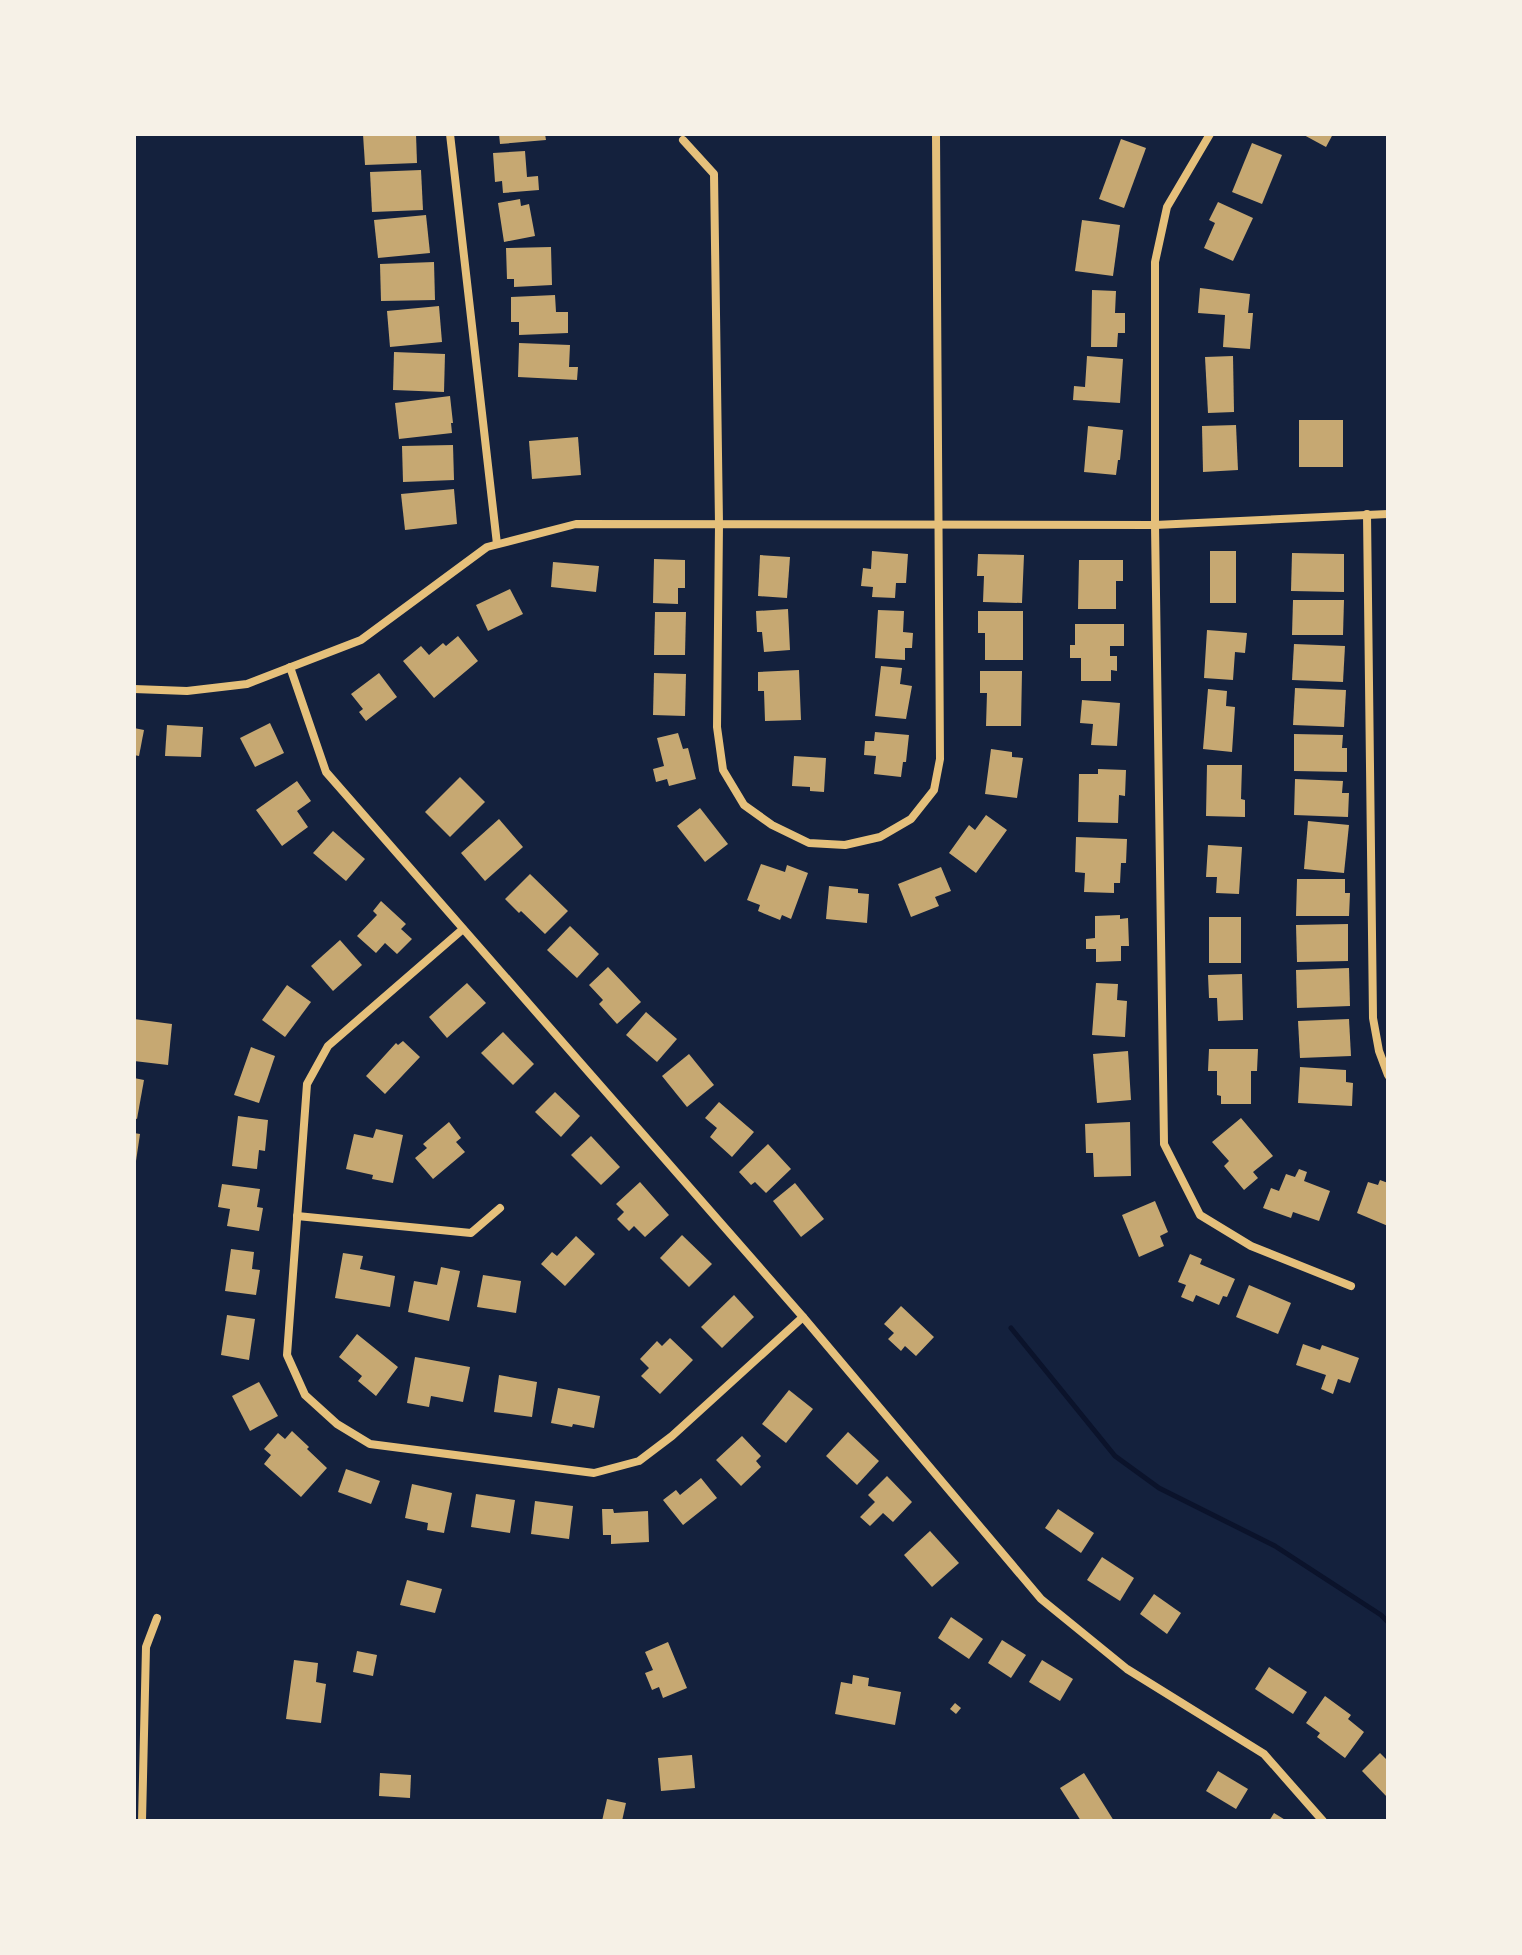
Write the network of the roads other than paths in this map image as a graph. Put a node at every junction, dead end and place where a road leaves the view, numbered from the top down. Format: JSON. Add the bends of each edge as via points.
{"nodes":[{"id":1,"x":450,"y":134,"type":"edge"},
{"id":2,"x":936,"y":134,"type":"edge"},
{"id":3,"x":1210,"y":134,"type":"edge"},
{"id":4,"x":683,"y":140,"type":"dead end"},
{"id":5,"x":1367,"y":514,"type":"junction"},
{"id":6,"x":1388,"y":514,"type":"edge"},
{"id":7,"x":719,"y":524,"type":"junction"},
{"id":8,"x":939,"y":524,"type":"junction"},
{"id":9,"x":1155,"y":525,"type":"junction"},
{"id":10,"x":497,"y":544,"type":"junction"},
{"id":11,"x":290,"y":667,"type":"junction"},
{"id":12,"x":134,"y":689,"type":"edge"},
{"id":13,"x":463,"y":929,"type":"junction"},
{"id":14,"x":1388,"y":1075,"type":"edge"},
{"id":15,"x":500,"y":1208,"type":"dead end"},
{"id":16,"x":297,"y":1216,"type":"junction"},
{"id":17,"x":1351,"y":1286,"type":"dead end"},
{"id":18,"x":803,"y":1317,"type":"junction"},
{"id":19,"x":157,"y":1618,"type":"dead end"},
{"id":20,"x":142,"y":1821,"type":"edge"},
{"id":21,"x":1323,"y":1821,"type":"edge"}],
"edges":[{"from":1,"to":10,"type":"street"},
{"from":2,"to":8,"type":"street"},
{"from":3,"to":9,"type":"street","via":[[1167,207],[1155,262]]},
{"from":4,"to":7,"type":"street","via":[[714,174]]},
{"from":5,"to":6,"type":"street"},
{"from":5,"to":9,"type":"street"},
{"from":5,"to":14,"type":"street","via":[[1373,1018]]},
{"from":7,"to":8,"type":"street"},
{"from":7,"to":8,"type":"street","via":[[717,727],[723,770],[744,805],[772,825],[809,843],[845,845],[880,837],[911,819],[934,790],[940,759]]},
{"from":7,"to":10,"type":"street","via":[[576,524]]},
{"from":8,"to":9,"type":"street"},
{"from":9,"to":17,"type":"street","via":[[1164,1144],[1200,1215],[1251,1246]]},
{"from":10,"to":11,"type":"street","via":[[361,640]]},
{"from":11,"to":12,"type":"street","via":[[247,684],[187,691]]},
{"from":11,"to":13,"type":"street","via":[[326,772]]},
{"from":13,"to":16,"type":"street","via":[[328,1046],[307,1084]]},
{"from":13,"to":18,"type":"street"},
{"from":15,"to":16,"type":"street","via":[[471,1233]]},
{"from":16,"to":18,"type":"street","via":[[287,1355],[305,1395],[370,1444],[594,1473],[639,1461]]},
{"from":18,"to":21,"type":"street","via":[[1041,1599],[1127,1669],[1264,1754]]},
{"from":19,"to":20,"type":"street","via":[[146,1647]]}]}
